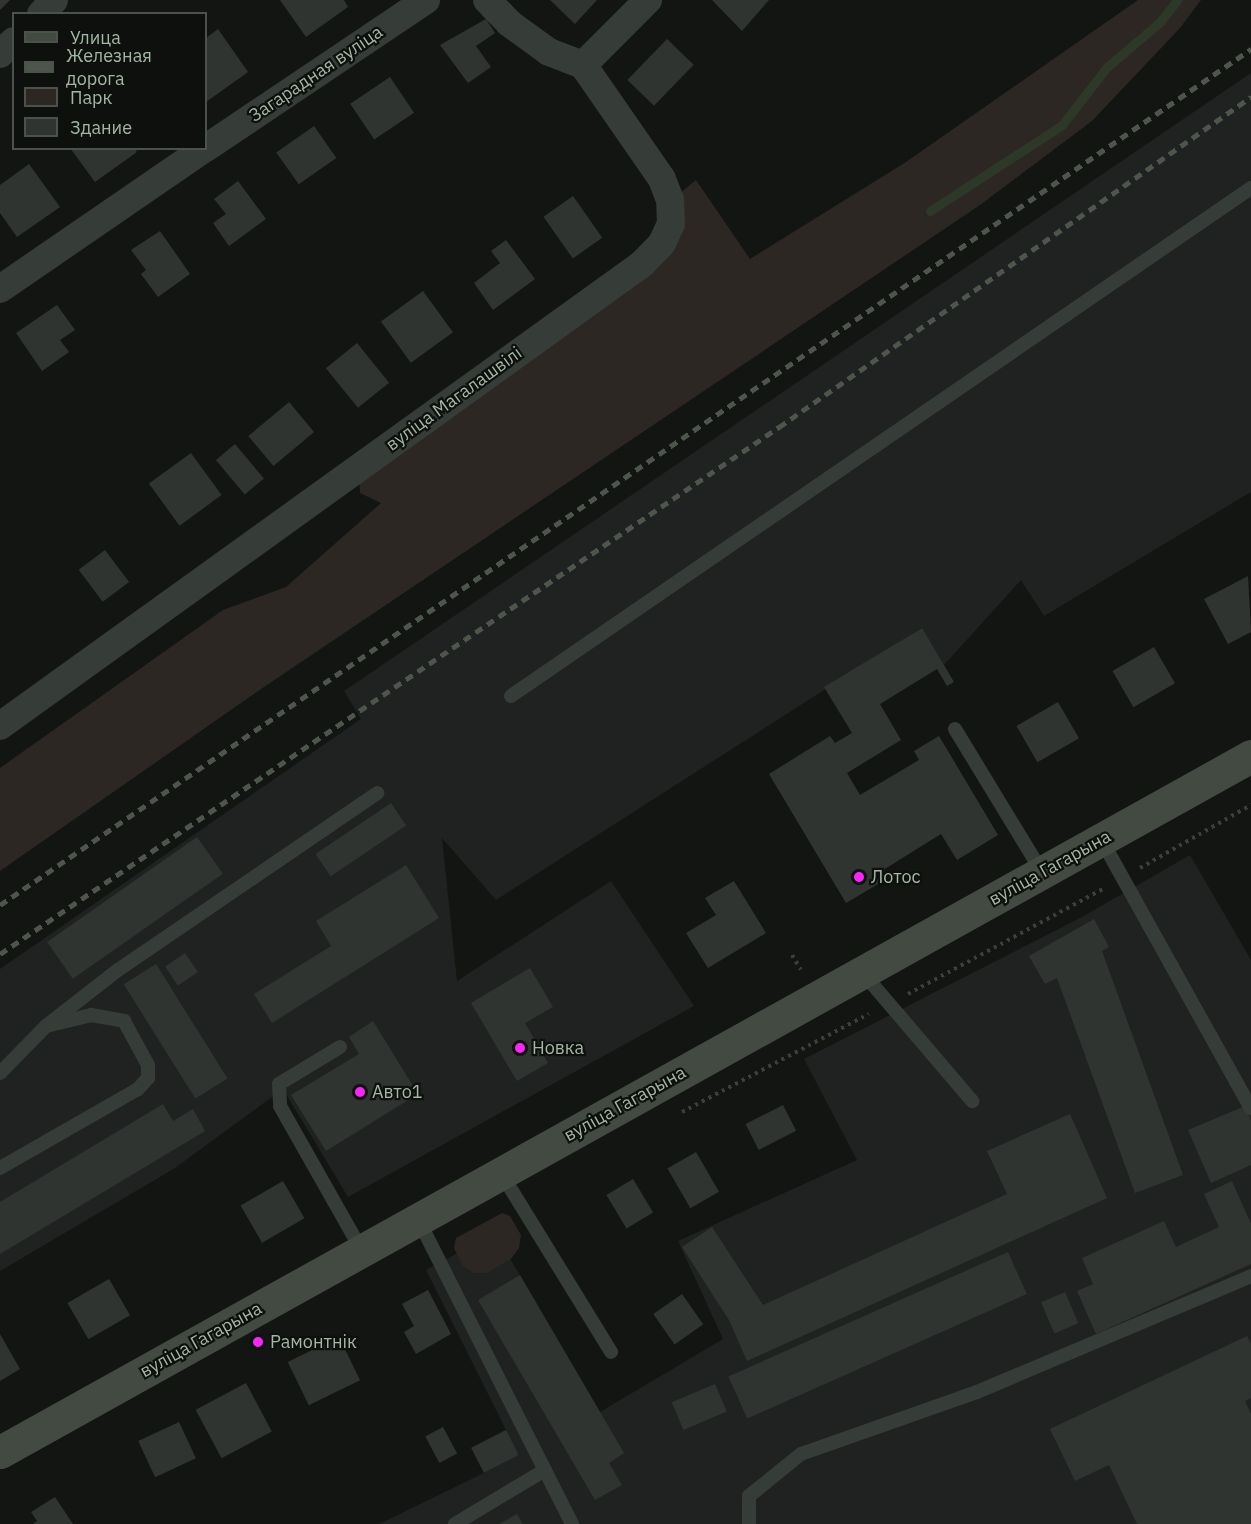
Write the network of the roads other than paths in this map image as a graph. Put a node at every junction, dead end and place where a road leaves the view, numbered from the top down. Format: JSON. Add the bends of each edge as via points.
{"nodes":[{"id":1,"x":56,"y":0,"type":"edge"},
{"id":2,"x":426,"y":0,"type":"edge"},
{"id":3,"x":487,"y":0,"type":"edge"},
{"id":4,"x":648,"y":0,"type":"edge"},
{"id":5,"x":43,"y":12,"type":"edge"},
{"id":6,"x":67,"y":12,"type":"edge"},
{"id":7,"x":12,"y":43,"type":"edge"},
{"id":8,"x":0,"y":54,"type":"edge"},
{"id":9,"x":583,"y":65,"type":"junction"},
{"id":10,"x":207,"y":143,"type":"edge"},
{"id":11,"x":194,"y":151,"type":"edge"},
{"id":12,"x":1251,"y":188,"type":"edge"},
{"id":13,"x":0,"y":289,"type":"edge"},
{"id":14,"x":511,"y":696,"type":"dead end"},
{"id":15,"x":0,"y":726,"type":"edge"},
{"id":16,"x":955,"y":729,"type":"dead end"},
{"id":17,"x":1251,"y":756,"type":"edge"},
{"id":18,"x":377,"y":793,"type":"dead end"},
{"id":19,"x":1101,"y":839,"type":"junction"},
{"id":20,"x":1042,"y":872,"type":"junction"},
{"id":21,"x":862,"y":972,"type":"junction"},
{"id":22,"x":46,"y":1026,"type":"junction"},
{"id":23,"x":340,"y":1047,"type":"dead end"},
{"id":24,"x":0,"y":1072,"type":"edge"},
{"id":25,"x":972,"y":1101,"type":"dead end"},
{"id":26,"x":1251,"y":1108,"type":"edge"},
{"id":27,"x":0,"y":1168,"type":"edge"},
{"id":28,"x":501,"y":1173,"type":"junction"},
{"id":29,"x":418,"y":1219,"type":"junction"},
{"id":30,"x":362,"y":1251,"type":"junction"},
{"id":31,"x":1251,"y":1276,"type":"edge"},
{"id":32,"x":611,"y":1352,"type":"dead end"},
{"id":33,"x":0,"y":1452,"type":"edge"},
{"id":34,"x":545,"y":1470,"type":"junction"},
{"id":35,"x":455,"y":1524,"type":"edge"},
{"id":36,"x":572,"y":1524,"type":"edge"},
{"id":37,"x":749,"y":1524,"type":"edge"}],
"edges":[{"from":1,"to":5,"type":"street"},
{"from":1,"to":6,"type":"street"},
{"from":2,"to":10,"type":"street","name":"Загарадная вуліца"},
{"from":3,"to":9,"type":"street","via":[[509,23],[549,52]]},
{"from":4,"to":9,"type":"street"},
{"from":7,"to":8,"type":"street"},
{"from":9,"to":15,"type":"street","name":"вуліца Магалашвілі","via":[[662,179],[670,200],[671,224],[662,243],[642,264]]},
{"from":11,"to":13,"type":"street","name":"Загарадная вуліца"},
{"from":12,"to":14,"type":"lane"},
{"from":16,"to":20,"type":"lane"},
{"from":17,"to":19,"type":"main road","name":"вуліца Гагарына"},
{"from":18,"to":22,"type":"lane","via":[[118,970]]},
{"from":19,"to":20,"type":"main road","name":"вуліца Гагарына"},
{"from":19,"to":26,"type":"lane"},
{"from":20,"to":21,"type":"main road","name":"вуліца Гагарына"},
{"from":21,"to":25,"type":"lane"},
{"from":21,"to":28,"type":"main road","name":"вуліца Гагарына"},
{"from":22,"to":24,"type":"lane"},
{"from":22,"to":27,"type":"lane","via":[[91,1015],[124,1021],[148,1065],[148,1078],[138,1089]]},
{"from":23,"to":30,"type":"lane","via":[[279,1084],[280,1106]]},
{"from":28,"to":29,"type":"main road","name":"вуліца Гагарына"},
{"from":28,"to":32,"type":"lane"},
{"from":29,"to":30,"type":"main road","name":"вуліца Гагарына"},
{"from":29,"to":34,"type":"lane"},
{"from":30,"to":33,"type":"main road","name":"вуліца Гагарына"},
{"from":31,"to":37,"type":"lane","via":[[977,1392],[801,1454],[749,1496]]},
{"from":34,"to":35,"type":"lane"},
{"from":34,"to":36,"type":"lane"}]}
